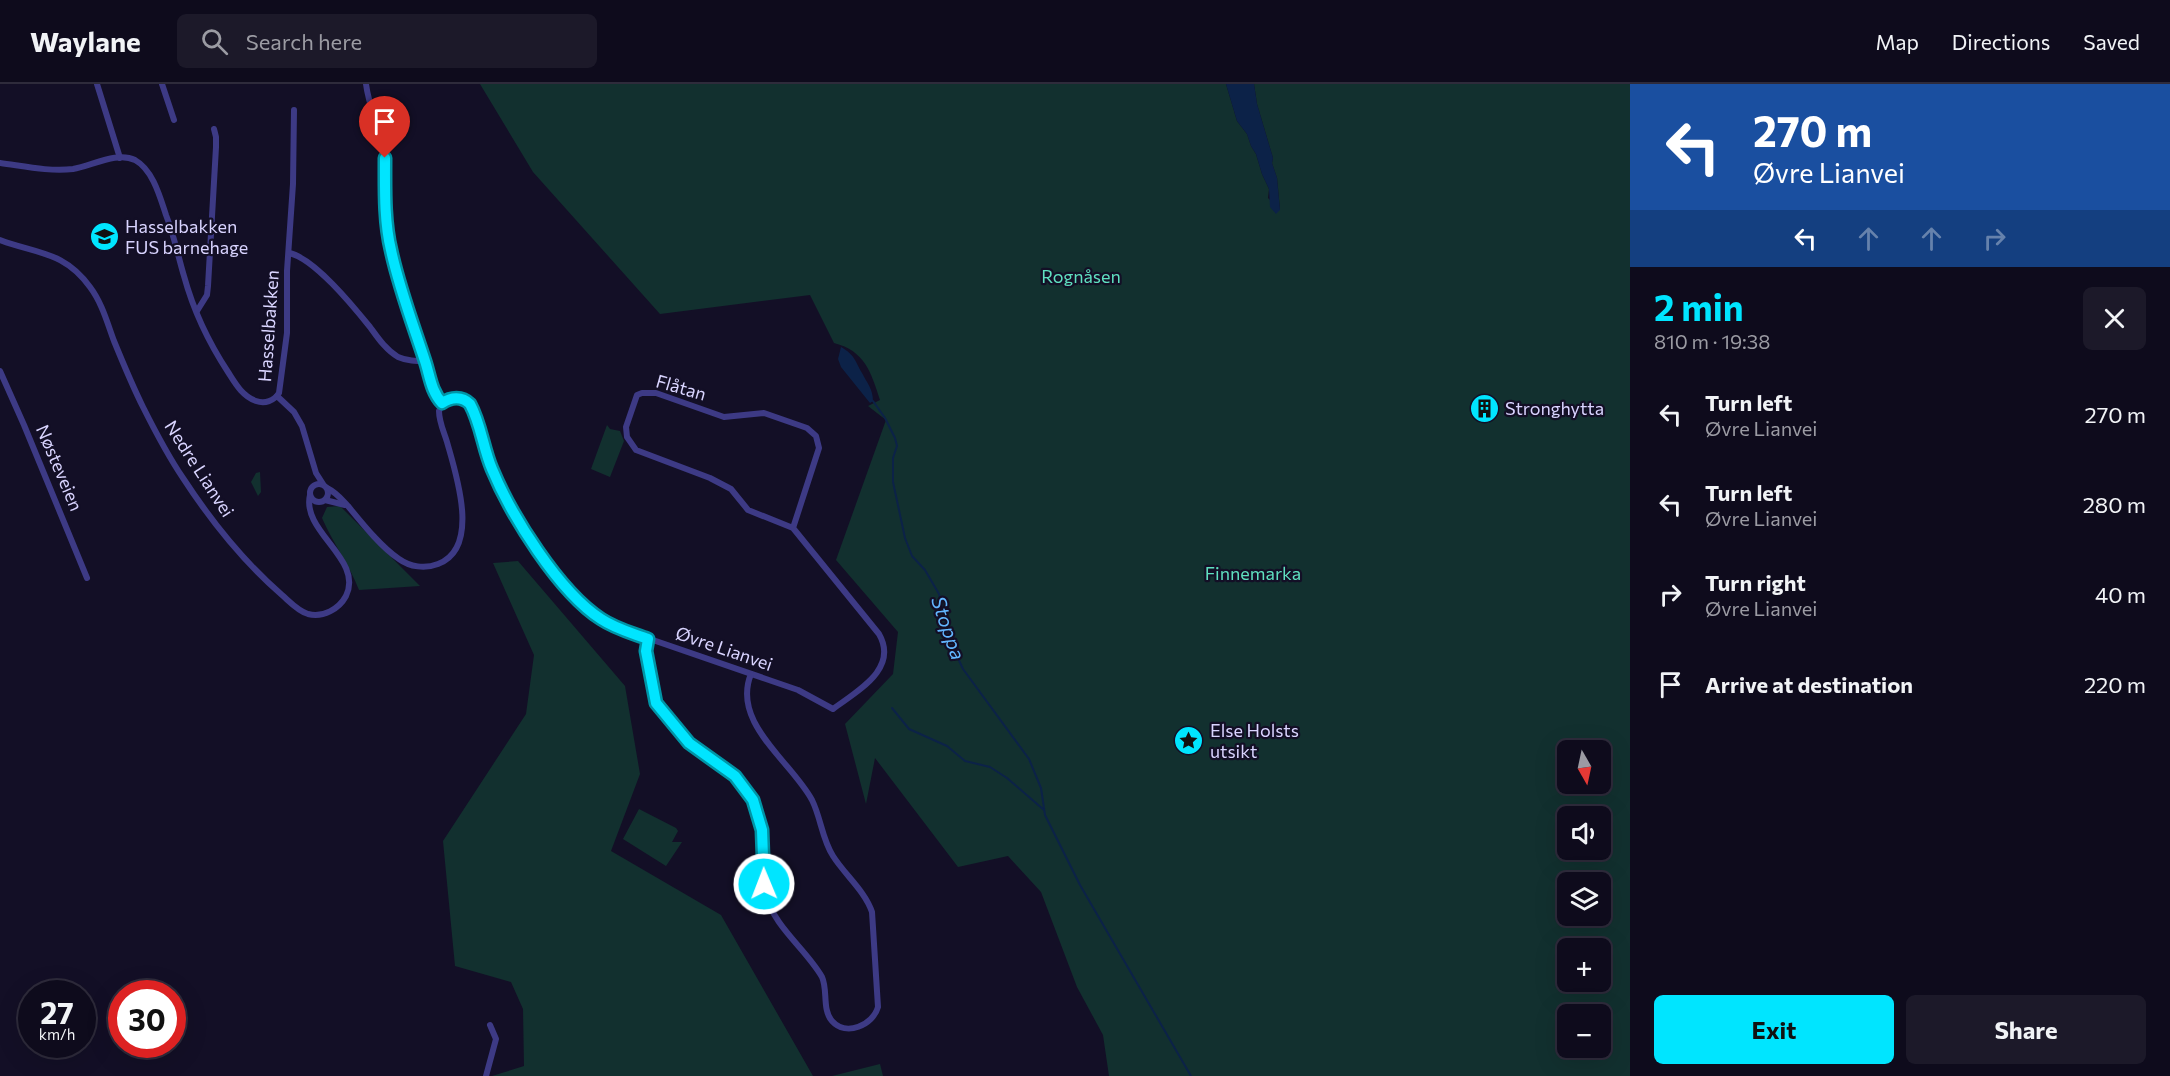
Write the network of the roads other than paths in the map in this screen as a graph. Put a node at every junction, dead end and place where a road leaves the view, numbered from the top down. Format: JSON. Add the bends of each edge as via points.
{"nodes":[{"id":1,"x":97,"y":84,"type":"edge"},
{"id":2,"x":162,"y":84,"type":"edge"},
{"id":3,"x":366,"y":84,"type":"edge"},
{"id":4,"x":294,"y":110,"type":"dead end"},
{"id":5,"x":174,"y":120,"type":"dead end"},
{"id":6,"x":214,"y":129,"type":"dead end"},
{"id":7,"x":120,"y":158,"type":"junction"},
{"id":8,"x":0,"y":163,"type":"edge"},
{"id":9,"x":0,"y":240,"type":"edge"},
{"id":10,"x":289,"y":253,"type":"junction"},
{"id":11,"x":197,"y":311,"type":"junction"},
{"id":12,"x":426,"y":361,"type":"junction"},
{"id":13,"x":0,"y":371,"type":"edge"},
{"id":14,"x":277,"y":396,"type":"junction"},
{"id":15,"x":442,"y":403,"type":"junction"},
{"id":16,"x":316,"y":473,"type":"junction"},
{"id":17,"x":312,"y":486,"type":"junction"},
{"id":18,"x":325,"y":486,"type":"junction"},
{"id":19,"x":310,"y":495,"type":"junction"},
{"id":20,"x":322,"y":501,"type":"junction"},
{"id":21,"x":346,"y":505,"type":"junction"},
{"id":22,"x":313,"y":519,"type":"junction"},
{"id":23,"x":793,"y":528,"type":"junction"},
{"id":24,"x":87,"y":578,"type":"dead end"},
{"id":25,"x":648,"y":639,"type":"junction"},
{"id":26,"x":751,"y":674,"type":"junction"},
{"id":27,"x":833,"y":709,"type":"joint"},
{"id":28,"x":490,"y":1025,"type":"dead end"},
{"id":29,"x":486,"y":1076,"type":"edge"}],
"edges":[{"from":1,"to":7,"type":"street"},
{"from":2,"to":5,"type":"street"},
{"from":3,"to":12,"type":"street","via":[[385,158],[391,252]]},
{"from":4,"to":10,"type":"street","name":"Hasselbakken"},
{"from":6,"to":11,"type":"street","via":[[208,286]]},
{"from":7,"to":8,"type":"street","via":[[68,170]]},
{"from":7,"to":11,"type":"street","name":"Hasselbakken","via":[[139,163],[152,179]]},
{"from":9,"to":22,"type":"street","name":"Nedre Lianvei","via":[[57,258],[89,285],[148,418],[199,502],[265,579],[298,609],[316,615],[339,605],[347,594],[349,580],[345,566]]},
{"from":10,"to":12,"type":"street","via":[[313,265],[389,351],[409,361]]},
{"from":10,"to":14,"type":"street","name":"Hasselbakken","via":[[287,341]]},
{"from":11,"to":14,"type":"street","name":"Hasselbakken","via":[[216,354],[242,392],[261,402]]},
{"from":12,"to":15,"type":"street","via":[[434,393]]},
{"from":13,"to":24,"type":"street","name":"Nøsteveien"},
{"from":14,"to":16,"type":"street","via":[[294,412],[304,429]]},
{"from":15,"to":21,"type":"street","via":[[439,416],[462,518],[461,537],[451,556],[430,566],[407,564]]},
{"from":15,"to":25,"type":"street","name":"Øvre Lianvei","via":[[456,399],[470,404],[498,482],[523,526],[570,591],[601,619]]},
{"from":16,"to":17,"type":"street"},
{"from":16,"to":18,"type":"street"},
{"from":17,"to":18,"type":"street"},
{"from":17,"to":19,"type":"street"},
{"from":18,"to":20,"type":"street","via":[[328,494]]},
{"from":18,"to":21,"type":"street"},
{"from":19,"to":20,"type":"street","via":[[313,500]]},
{"from":19,"to":22,"type":"street","name":"Nedre Lianvei","via":[[308,510]]},
{"from":20,"to":21,"type":"street"},
{"from":20,"to":22,"type":"street"},
{"from":23,"to":23,"type":"street","name":"Flåtan","via":[[819,448],[812,431],[764,413],[724,417],[656,393],[637,395],[626,428],[636,450],[710,478],[731,489],[748,510]]},
{"from":23,"to":27,"type":"street","name":"Flåtan","via":[[879,634],[885,649],[884,661],[874,676]]},
{"from":25,"to":26,"type":"street","name":"Øvre Lianvei"},
{"from":25,"to":26,"type":"street","via":[[646,651],[656,703],[689,743],[730,771],[747,790],[761,823],[768,903],[823,979],[829,1018],[838,1027],[853,1029],[869,1021],[878,1006],[872,912],[827,847],[813,801],[751,718],[747,697]]},
{"from":26,"to":27,"type":"street","name":"Øvre Lianvei","via":[[804,692]]},
{"from":28,"to":29,"type":"street","via":[[496,1039]]}]}
